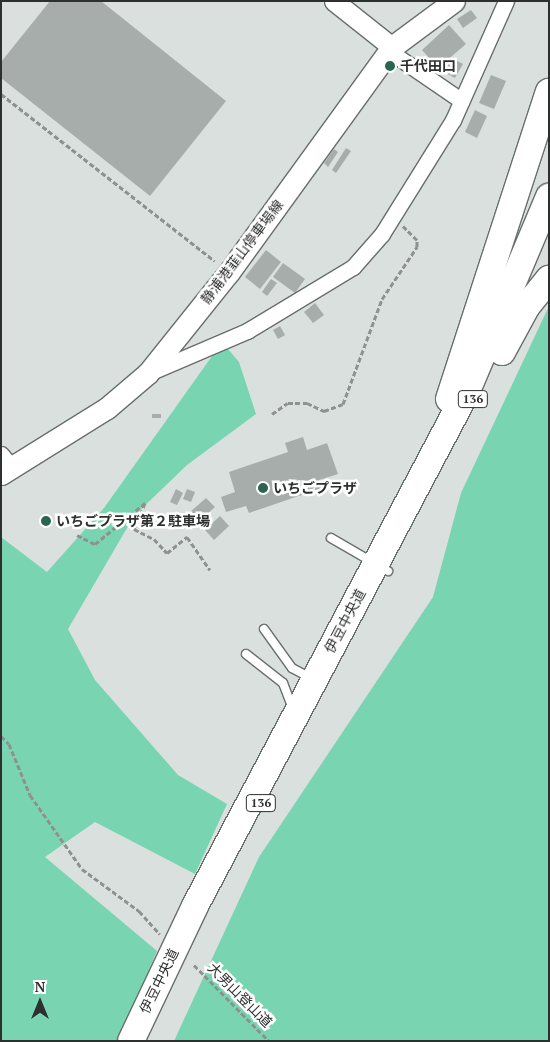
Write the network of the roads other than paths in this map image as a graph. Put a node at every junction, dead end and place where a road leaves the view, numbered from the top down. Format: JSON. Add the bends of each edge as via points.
{"nodes":[{"id":1,"x":334,"y":1,"type":"edge"},
{"id":2,"x":454,"y":1,"type":"edge"},
{"id":3,"x":506,"y":1,"type":"edge"},
{"id":4,"x":390,"y":49,"type":"junction"},
{"id":5,"x":549,"y":92,"type":"edge"},
{"id":6,"x":462,"y":101,"type":"junction"},
{"id":7,"x":549,"y":197,"type":"edge"},
{"id":8,"x":549,"y":222,"type":"edge"},
{"id":9,"x":549,"y":279,"type":"edge"},
{"id":10,"x":148,"y":373,"type":"junction"},
{"id":11,"x":437,"y":463,"type":"junction"},
{"id":12,"x":5,"y":465,"type":"edge"},
{"id":13,"x":331,"y":538,"type":"dead end"},
{"id":14,"x":381,"y":573,"type":"junction"},
{"id":15,"x":264,"y":629,"type":"dead end"},
{"id":16,"x":246,"y":654,"type":"dead end"},
{"id":17,"x":314,"y":679,"type":"junction"},
{"id":18,"x":291,"y":722,"type":"junction"},
{"id":19,"x":131,"y":1041,"type":"edge"},
{"id":20,"x":144,"y":1041,"type":"edge"}],
"edges":[{"from":1,"to":4,"type":"street"},
{"from":2,"to":4,"type":"main road","name":"静浦港韮山停車場線"},
{"from":3,"to":6,"type":"street"},
{"from":4,"to":6,"type":"street"},
{"from":4,"to":10,"type":"main road","name":"静浦港韮山停車場線","via":[[229,272]]},
{"from":5,"to":11,"type":"highway","via":[[459,364]]},
{"from":6,"to":10,"type":"street","via":[[392,218],[353,267],[247,331]]},
{"from":7,"to":11,"type":"highway","name":"伊豆中央道","number":"136"},
{"from":8,"to":11,"type":"highway","name":"伊豆中央道","number":"136"},
{"from":9,"to":11,"type":"highway","via":[[527,306]]},
{"from":10,"to":12,"type":"main road","name":"静浦港韮山停車場線","via":[[107,408]]},
{"from":11,"to":14,"type":"highway","name":"伊豆中央道","number":"136"},
{"from":13,"to":14,"type":"lane"},
{"from":14,"to":17,"type":"highway","name":"伊豆中央道","number":"136"},
{"from":14,"to":20,"type":"highway","name":"伊豆中央道","number":"136","via":[[236,847]]},
{"from":15,"to":17,"type":"lane","via":[[292,668]]},
{"from":16,"to":18,"type":"lane","via":[[283,683],[291,696]]},
{"from":17,"to":18,"type":"highway","name":"伊豆中央道","number":"136"},
{"from":18,"to":19,"type":"highway","name":"伊豆中央道","number":"136","via":[[195,906]]}]}
